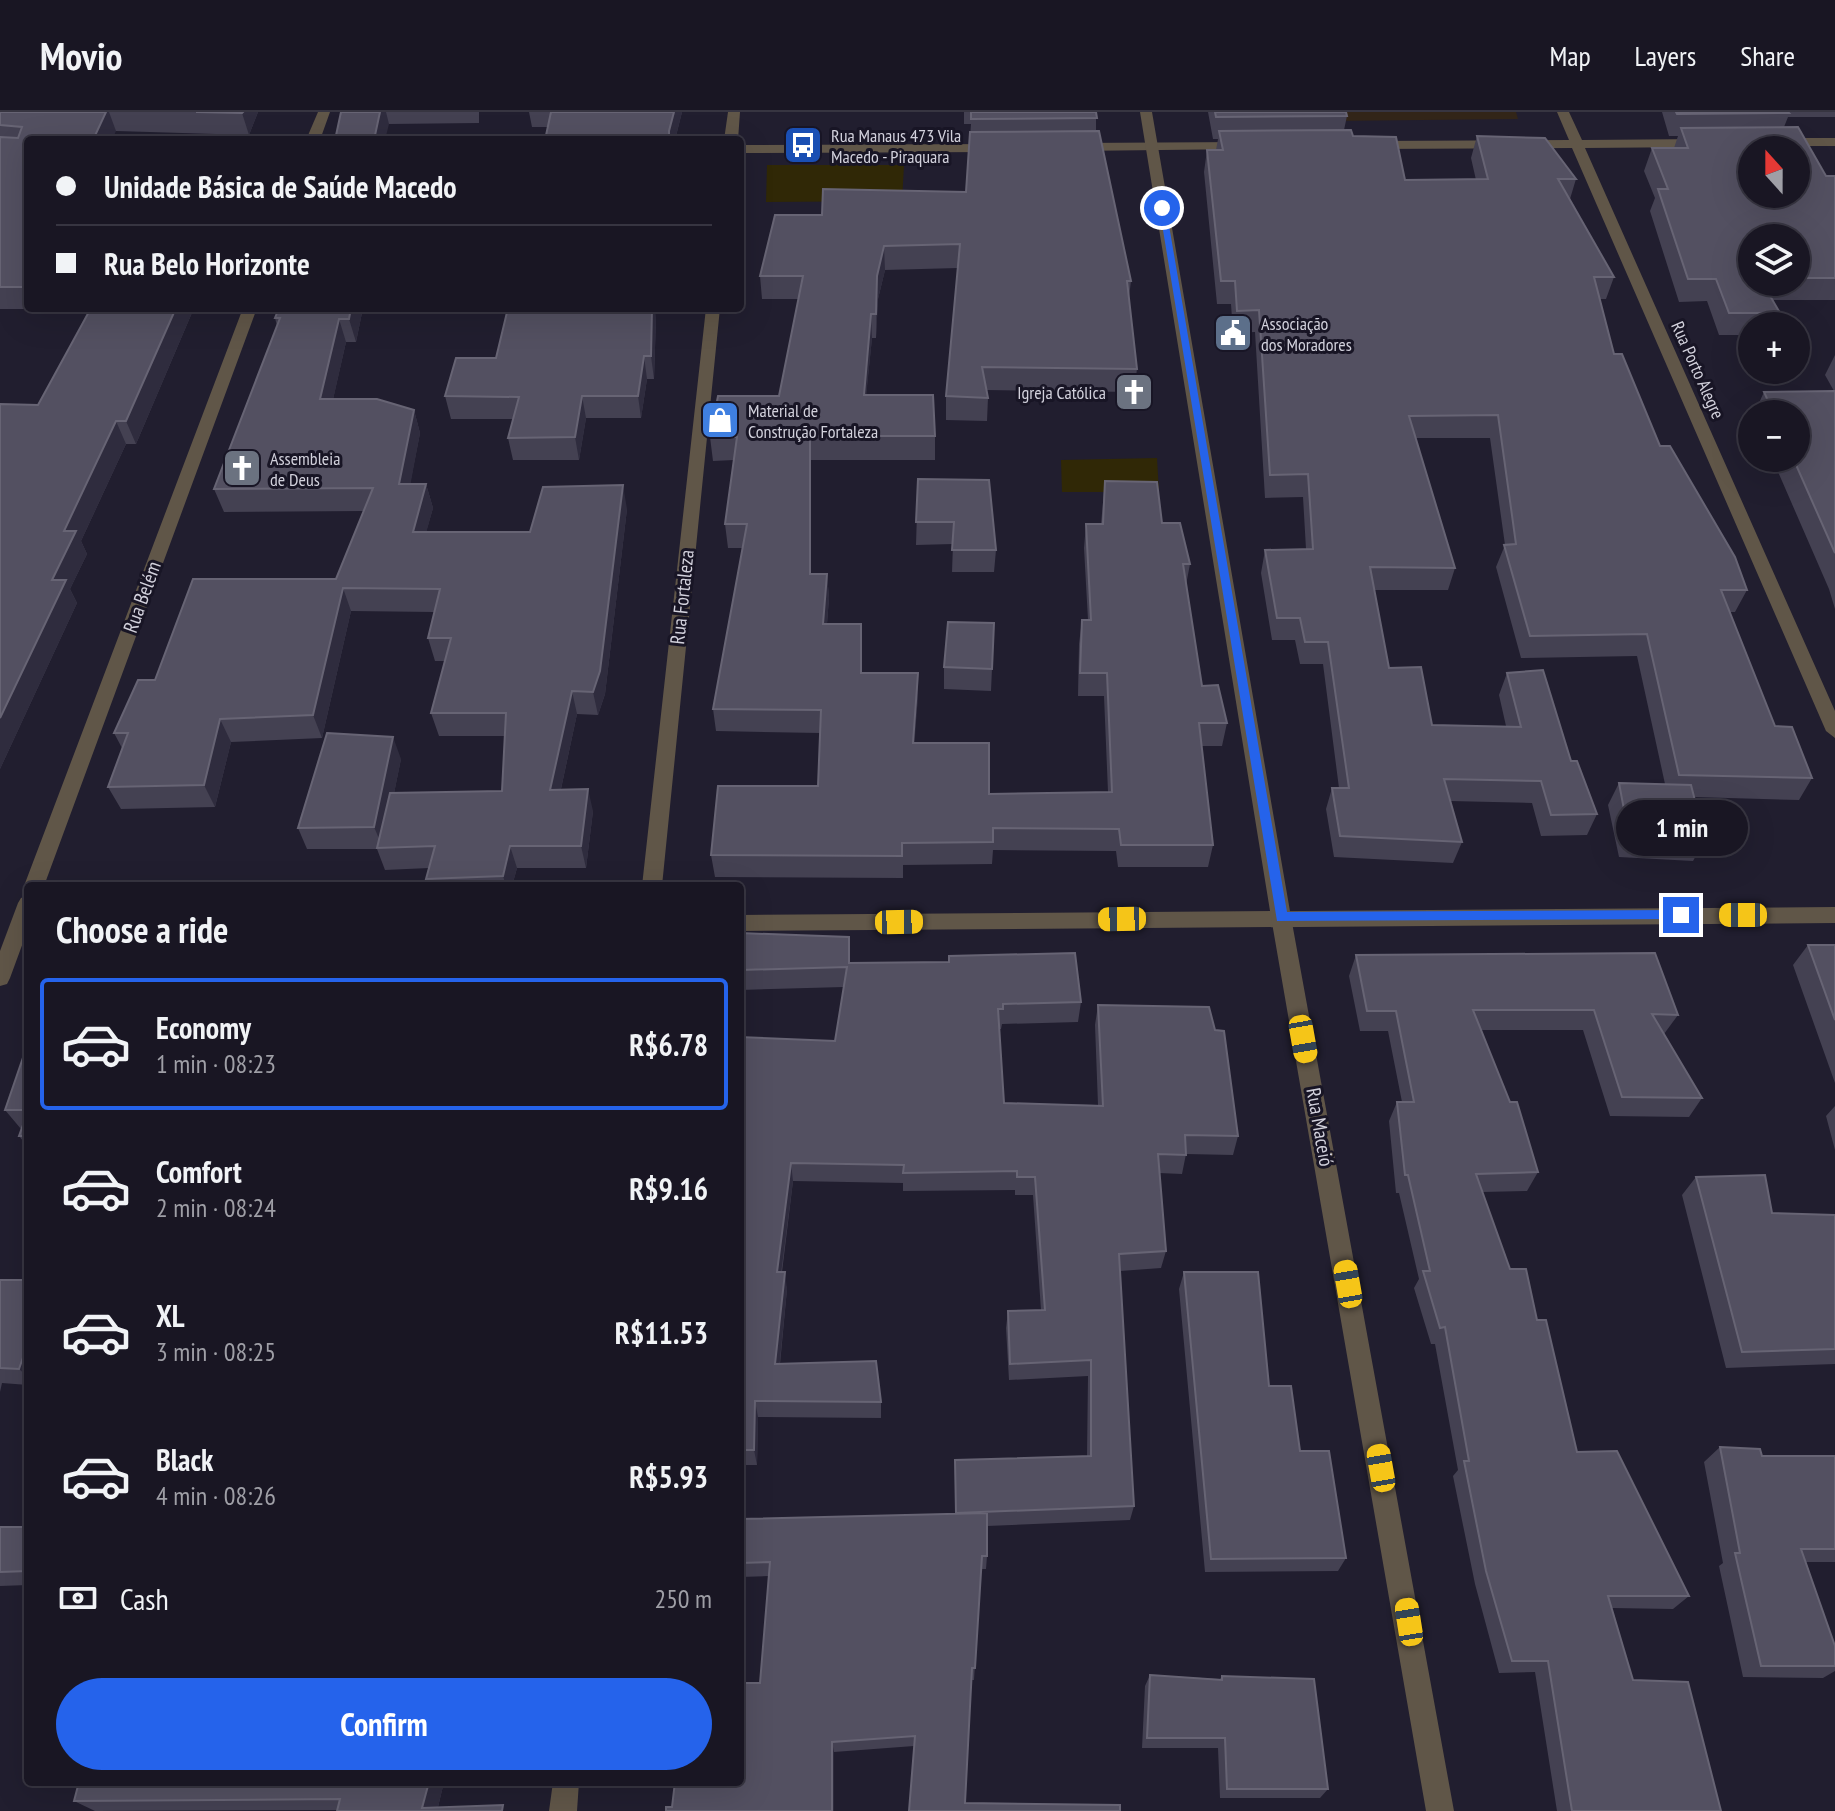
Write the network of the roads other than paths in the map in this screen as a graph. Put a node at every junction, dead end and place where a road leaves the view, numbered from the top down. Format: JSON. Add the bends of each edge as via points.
{"nodes":[{"id":1,"x":324,"y":112,"type":"edge"},
{"id":2,"x":734,"y":112,"type":"edge"},
{"id":3,"x":1146,"y":112,"type":"edge"},
{"id":4,"x":1563,"y":112,"type":"edge"},
{"id":5,"x":315,"y":136,"type":"edge"},
{"id":6,"x":731,"y":136,"type":"edge"},
{"id":7,"x":1810,"y":142,"type":"edge"},
{"id":8,"x":1835,"y":142,"type":"edge"},
{"id":9,"x":1577,"y":143,"type":"junction"},
{"id":10,"x":1714,"y":143,"type":"edge"},
{"id":11,"x":1356,"y":145,"type":"edge"},
{"id":12,"x":1262,"y":146,"type":"edge"},
{"id":13,"x":1009,"y":147,"type":"edge"},
{"id":14,"x":1057,"y":147,"type":"edge"},
{"id":15,"x":1152,"y":147,"type":"junction"},
{"id":16,"x":744,"y":149,"type":"edge"},
{"id":17,"x":249,"y":312,"type":"edge"},
{"id":18,"x":713,"y":312,"type":"edge"},
{"id":19,"x":1835,"y":731,"type":"edge"},
{"id":20,"x":35,"y":882,"type":"edge"},
{"id":21,"x":652,"y":882,"type":"edge"},
{"id":22,"x":24,"y":911,"type":"edge"},
{"id":23,"x":1835,"y":915,"type":"edge"},
{"id":24,"x":1281,"y":917,"type":"junction"},
{"id":25,"x":744,"y":923,"type":"edge"},
{"id":26,"x":15,"y":930,"type":"edge"},
{"id":27,"x":0,"y":978,"type":"edge"},
{"id":28,"x":566,"y":1786,"type":"edge"},
{"id":29,"x":563,"y":1811,"type":"edge"},
{"id":30,"x":1440,"y":1811,"type":"edge"}],
"edges":[{"from":1,"to":5,"type":"street"},
{"from":2,"to":6,"type":"street"},
{"from":3,"to":15,"type":"street","name":"Rua Maceió"},
{"from":4,"to":9,"type":"street","name":"Rua Porto Alegre"},
{"from":7,"to":8,"type":"street"},
{"from":9,"to":10,"type":"street"},
{"from":9,"to":11,"type":"street"},
{"from":9,"to":19,"type":"street","name":"Rua Porto Alegre"},
{"from":12,"to":15,"type":"street"},
{"from":13,"to":16,"type":"street"},
{"from":14,"to":15,"type":"street"},
{"from":15,"to":24,"type":"street","name":"Rua Maceió"},
{"from":17,"to":20,"type":"street","name":"Rua Belém"},
{"from":18,"to":21,"type":"street","name":"Rua Fortaleza"},
{"from":22,"to":26,"type":"street"},
{"from":23,"to":24,"type":"street"},
{"from":24,"to":25,"type":"street"},
{"from":24,"to":30,"type":"street","name":"Rua Maceió"},
{"from":26,"to":27,"type":"street"},
{"from":28,"to":29,"type":"street"}]}
